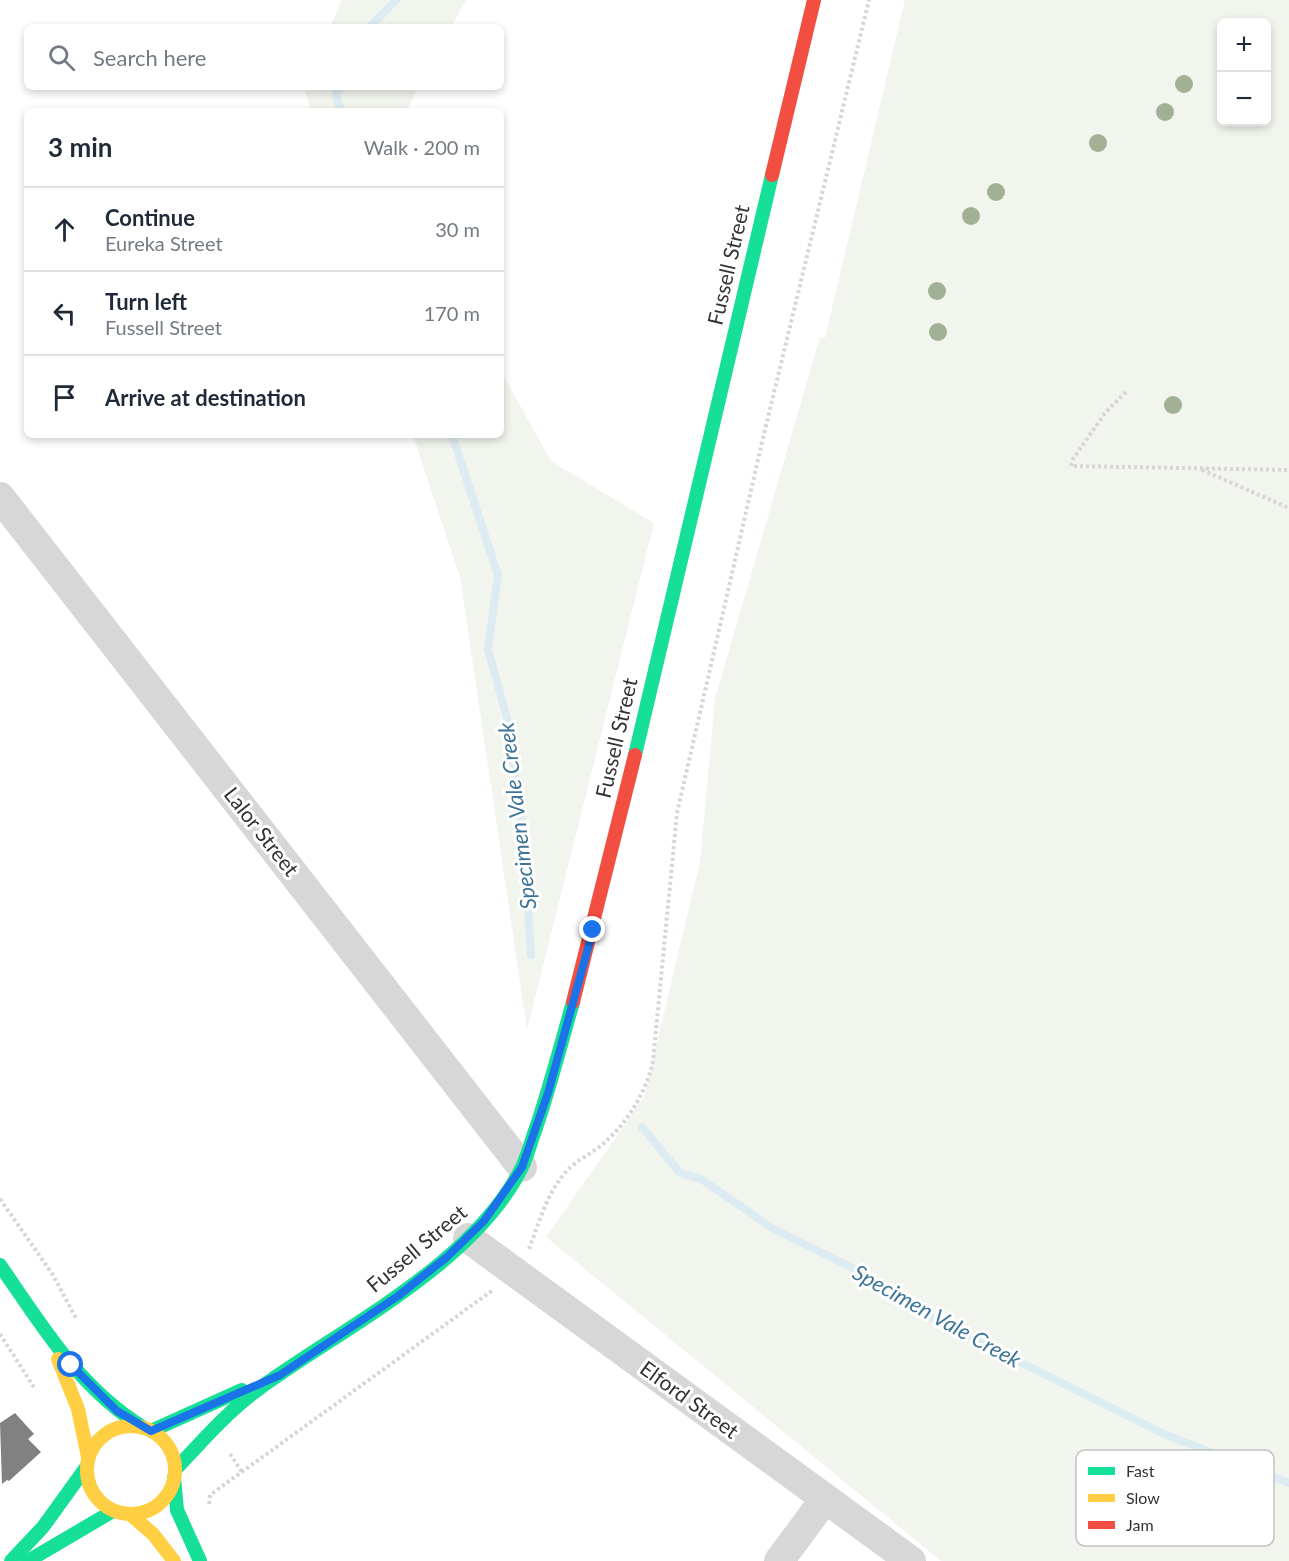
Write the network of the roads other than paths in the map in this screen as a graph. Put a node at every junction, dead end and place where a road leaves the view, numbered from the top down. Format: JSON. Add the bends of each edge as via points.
{"nodes":[{"id":1,"x":814,"y":0,"type":"edge"},
{"id":2,"x":0,"y":497,"type":"edge"},
{"id":3,"x":522,"y":1167,"type":"junction"},
{"id":4,"x":468,"y":1238,"type":"junction"},
{"id":5,"x":0,"y":1265,"type":"edge"},
{"id":6,"x":53,"y":1346,"type":"junction"},
{"id":7,"x":280,"y":1375,"type":"junction"},
{"id":8,"x":148,"y":1430,"type":"junction"},
{"id":9,"x":88,"y":1461,"type":"junction"},
{"id":10,"x":175,"y":1474,"type":"junction"},
{"id":11,"x":825,"y":1499,"type":"junction"},
{"id":12,"x":113,"y":1511,"type":"junction"},
{"id":13,"x":131,"y":1515,"type":"junction"},
{"id":14,"x":11,"y":1561,"type":"edge"},
{"id":15,"x":28,"y":1561,"type":"edge"},
{"id":16,"x":174,"y":1561,"type":"edge"},
{"id":17,"x":200,"y":1561,"type":"edge"},
{"id":18,"x":779,"y":1561,"type":"edge"},
{"id":19,"x":911,"y":1561,"type":"edge"}],
"edges":[{"from":1,"to":3,"type":"street","name":"Fussell Street","via":[[593,930],[548,1093]]},
{"from":2,"to":3,"type":"street","name":"Lalor Street"},
{"from":3,"to":4,"type":"street","name":"Fussell Street","via":[[495,1209]]},
{"from":4,"to":7,"type":"street","name":"Fussell Street","via":[[398,1296]]},
{"from":4,"to":11,"type":"street","name":"Elford Street"},
{"from":5,"to":6,"type":"street"},
{"from":6,"to":8,"type":"street","via":[[117,1411]]},
{"from":6,"to":9,"type":"street","via":[[78,1409]]},
{"from":7,"to":8,"type":"street","name":"Fussell Street"},
{"from":7,"to":10,"type":"street","name":"Fussell Street","via":[[219,1423]]},
{"from":8,"to":9,"type":"street","via":[[127,1426],[110,1431],[97,1442]]},
{"from":8,"to":10,"type":"street","via":[[169,1447]]},
{"from":9,"to":12,"type":"street","via":[[87,1480],[93,1493]]},
{"from":9,"to":14,"type":"street","via":[[43,1527]]},
{"from":10,"to":13,"type":"street","via":[[169,1492],[159,1504]]},
{"from":10,"to":17,"type":"street","via":[[177,1510]]},
{"from":11,"to":18,"type":"street"},
{"from":11,"to":19,"type":"street","name":"Elford Street"},
{"from":12,"to":13,"type":"street"},
{"from":12,"to":15,"type":"street"},
{"from":13,"to":16,"type":"street","via":[[153,1534]]}]}
